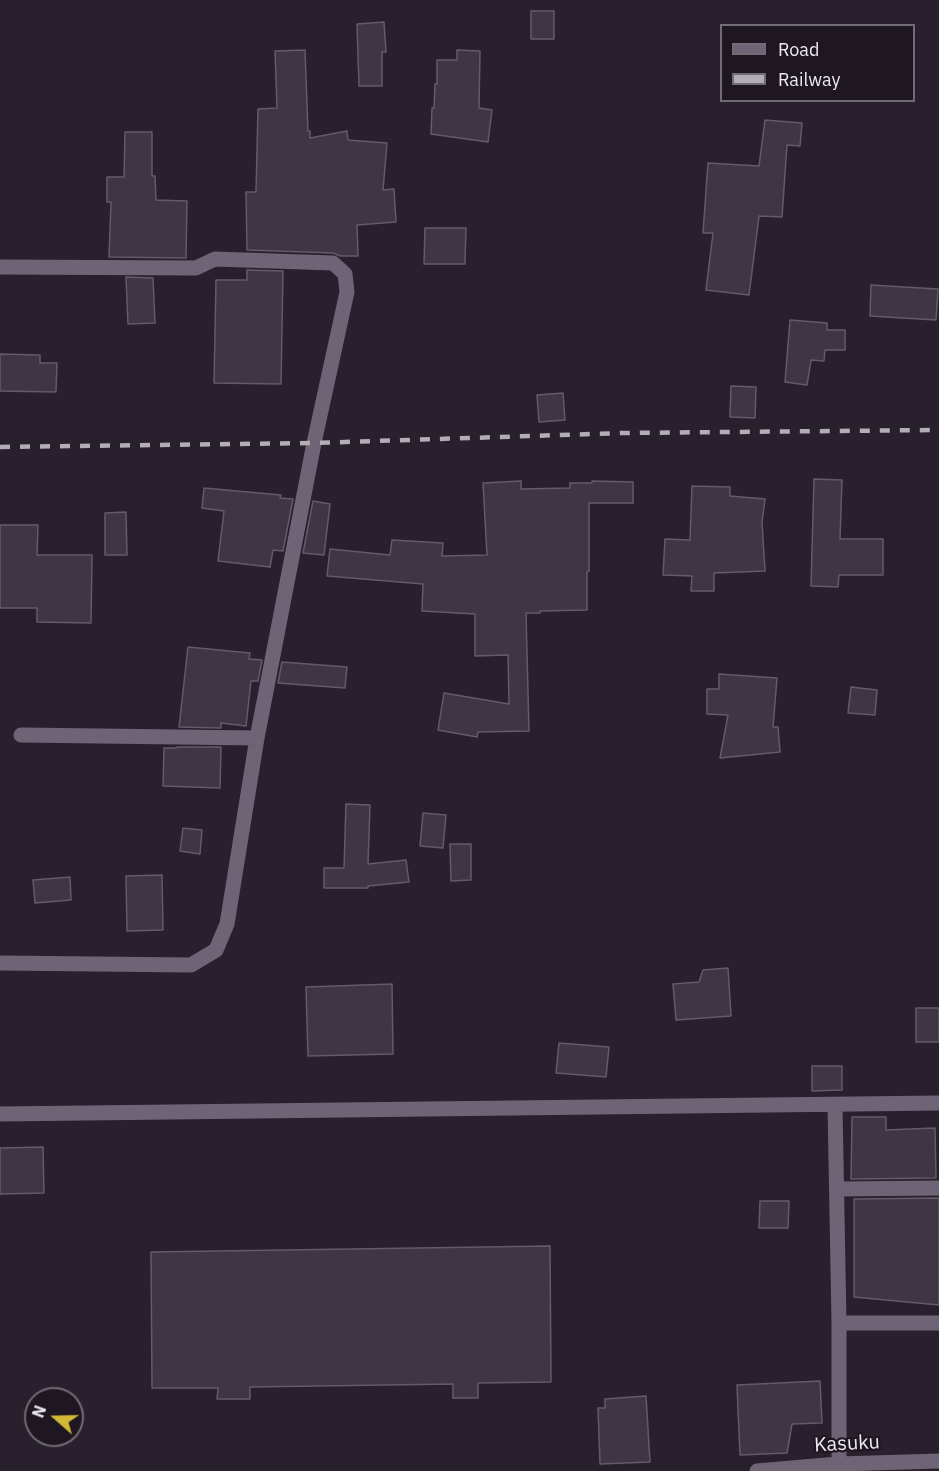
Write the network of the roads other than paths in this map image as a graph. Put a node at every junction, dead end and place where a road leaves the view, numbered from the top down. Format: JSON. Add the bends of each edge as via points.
{"nodes":[{"id":1,"x":0,"y":267,"type":"edge"},
{"id":2,"x":21,"y":735,"type":"dead end"},
{"id":3,"x":257,"y":738,"type":"junction"},
{"id":4,"x":0,"y":963,"type":"edge"},
{"id":5,"x":939,"y":1103,"type":"edge"},
{"id":6,"x":835,"y":1105,"type":"junction"},
{"id":7,"x":0,"y":1113,"type":"edge"},
{"id":8,"x":939,"y":1188,"type":"edge"},
{"id":9,"x":837,"y":1190,"type":"junction"},
{"id":10,"x":839,"y":1323,"type":"junction"},
{"id":11,"x":939,"y":1323,"type":"edge"},
{"id":12,"x":939,"y":1461,"type":"edge"},
{"id":13,"x":838,"y":1468,"type":"edge"},
{"id":14,"x":758,"y":1471,"type":"edge"}],
"edges":[{"from":1,"to":3,"type":"street","via":[[196,268],[215,259],[333,263],[345,274],[347,292]]},
{"from":2,"to":3,"type":"street"},
{"from":3,"to":4,"type":"street","via":[[226,924],[216,950],[191,965]]},
{"from":5,"to":6,"type":"street"},
{"from":6,"to":7,"type":"street"},
{"from":6,"to":9,"type":"street"},
{"from":8,"to":9,"type":"street"},
{"from":9,"to":10,"type":"street"},
{"from":10,"to":11,"type":"street"},
{"from":10,"to":13,"type":"street"},
{"from":12,"to":13,"type":"street","name":"Kasuku"},
{"from":13,"to":14,"type":"street","name":"Kasuku"}]}
